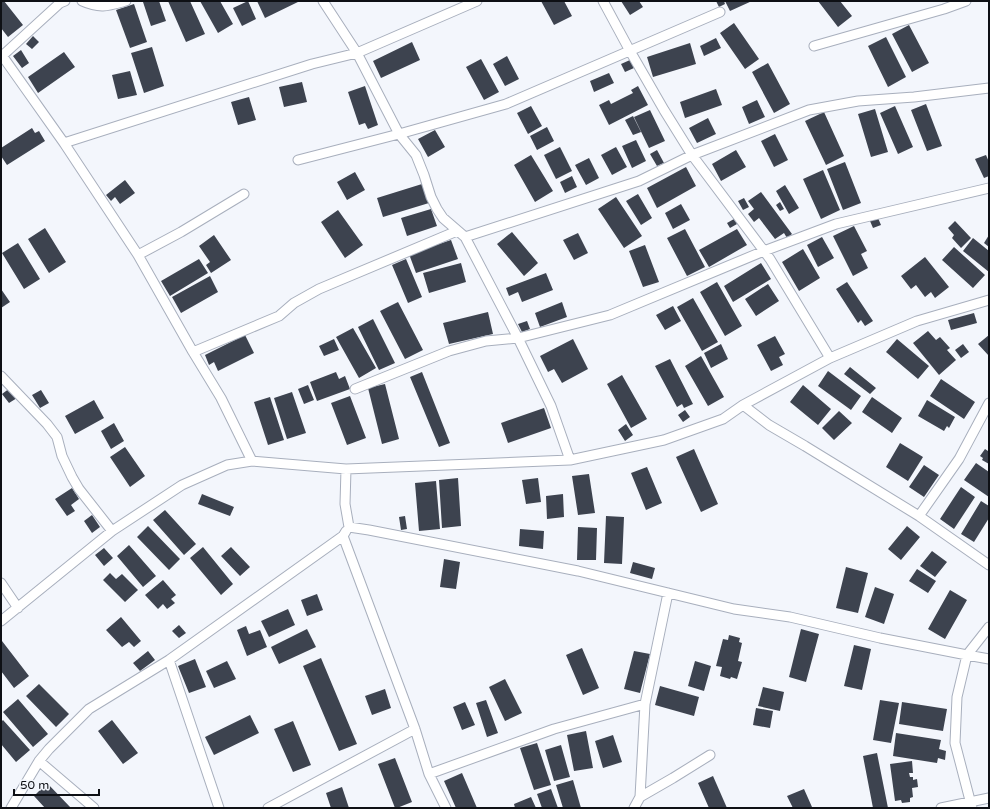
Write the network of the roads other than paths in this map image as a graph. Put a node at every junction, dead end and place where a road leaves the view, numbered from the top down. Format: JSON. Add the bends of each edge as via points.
{"nodes":[{"id":1,"x":65,"y":1,"type":"edge"},
{"id":2,"x":82,"y":1,"type":"edge"},
{"id":3,"x":126,"y":1,"type":"edge"},
{"id":4,"x":323,"y":1,"type":"edge"},
{"id":5,"x":477,"y":1,"type":"edge"},
{"id":6,"x":603,"y":1,"type":"edge"},
{"id":7,"x":966,"y":1,"type":"edge"},
{"id":8,"x":90,"y":3,"type":"edge"},
{"id":9,"x":720,"y":12,"type":"dead end"},
{"id":10,"x":814,"y":46,"type":"dead end"},
{"id":11,"x":630,"y":51,"type":"junction"},
{"id":12,"x":357,"y":53,"type":"junction"},
{"id":13,"x":2,"y":55,"type":"edge"},
{"id":14,"x":9,"y":66,"type":"junction"},
{"id":15,"x":1,"y":71,"type":"edge"},
{"id":16,"x":989,"y":88,"type":"edge"},
{"id":17,"x":399,"y":134,"type":"junction"},
{"id":18,"x":64,"y":143,"type":"junction"},
{"id":19,"x":692,"y":155,"type":"junction"},
{"id":20,"x":298,"y":160,"type":"dead end"},
{"id":21,"x":989,"y":188,"type":"edge"},
{"id":22,"x":244,"y":194,"type":"dead end"},
{"id":23,"x":458,"y":231,"type":"junction"},
{"id":24,"x":465,"y":237,"type":"junction"},
{"id":25,"x":764,"y":251,"type":"junction"},
{"id":26,"x":138,"y":255,"type":"junction"},
{"id":27,"x":989,"y":300,"type":"edge"},
{"id":28,"x":518,"y":338,"type":"junction"},
{"id":29,"x":193,"y":352,"type":"junction"},
{"id":30,"x":830,"y":358,"type":"junction"},
{"id":31,"x":1,"y":376,"type":"edge"},
{"id":32,"x":355,"y":389,"type":"dead end"},
{"id":33,"x":989,"y":403,"type":"edge"},
{"id":34,"x":742,"y":405,"type":"junction"},
{"id":35,"x":570,"y":460,"type":"junction"},
{"id":36,"x":252,"y":461,"type":"junction"},
{"id":37,"x":346,"y":469,"type":"junction"},
{"id":38,"x":919,"y":516,"type":"junction"},
{"id":39,"x":349,"y":527,"type":"junction"},
{"id":40,"x":112,"y":531,"type":"junction"},
{"id":41,"x":343,"y":536,"type":"junction"},
{"id":42,"x":989,"y":565,"type":"edge"},
{"id":43,"x":1,"y":583,"type":"edge"},
{"id":44,"x":668,"y":593,"type":"junction"},
{"id":45,"x":18,"y":608,"type":"junction"},
{"id":46,"x":1,"y":621,"type":"edge"},
{"id":47,"x":989,"y":628,"type":"edge"},
{"id":48,"x":967,"y":655,"type":"junction"},
{"id":49,"x":989,"y":659,"type":"edge"},
{"id":50,"x":169,"y":660,"type":"junction"},
{"id":51,"x":645,"y":704,"type":"junction"},
{"id":52,"x":414,"y":729,"type":"junction"},
{"id":53,"x":710,"y":755,"type":"dead end"},
{"id":54,"x":39,"y":761,"type":"junction"},
{"id":55,"x":429,"y":774,"type":"junction"},
{"id":56,"x":640,"y":797,"type":"junction"},
{"id":57,"x":989,"y":798,"type":"edge"},
{"id":58,"x":971,"y":805,"type":"edge"},
{"id":59,"x":11,"y":808,"type":"edge"},
{"id":60,"x":94,"y":808,"type":"edge"},
{"id":61,"x":219,"y":808,"type":"edge"},
{"id":62,"x":268,"y":808,"type":"edge"},
{"id":63,"x":446,"y":808,"type":"edge"},
{"id":64,"x":634,"y":808,"type":"edge"},
{"id":65,"x":940,"y":808,"type":"edge"}],
"edges":[{"from":1,"to":13,"type":"street"},
{"from":2,"to":8,"type":"street"},
{"from":3,"to":8,"type":"street","via":[[102,7]]},
{"from":4,"to":12,"type":"street"},
{"from":5,"to":12,"type":"street"},
{"from":6,"to":11,"type":"street"},
{"from":7,"to":10,"type":"street"},
{"from":9,"to":11,"type":"street"},
{"from":11,"to":17,"type":"street","via":[[506,104]]},
{"from":11,"to":19,"type":"street"},
{"from":12,"to":17,"type":"street"},
{"from":12,"to":18,"type":"street","via":[[312,64]]},
{"from":13,"to":14,"type":"street"},
{"from":14,"to":15,"type":"street"},
{"from":14,"to":18,"type":"street"},
{"from":16,"to":19,"type":"street","via":[[858,101],[809,110]]},
{"from":17,"to":20,"type":"street"},
{"from":17,"to":23,"type":"street","via":[[416,155],[437,209]]},
{"from":18,"to":26,"type":"street"},
{"from":19,"to":24,"type":"street","via":[[638,181]]},
{"from":19,"to":25,"type":"street"},
{"from":21,"to":25,"type":"street","via":[[836,224]]},
{"from":22,"to":26,"type":"street"},
{"from":23,"to":24,"type":"street"},
{"from":23,"to":29,"type":"street","via":[[319,289],[294,303],[279,316]]},
{"from":24,"to":28,"type":"street"},
{"from":25,"to":28,"type":"street","via":[[610,315]]},
{"from":25,"to":30,"type":"street"},
{"from":26,"to":29,"type":"street"},
{"from":27,"to":30,"type":"street","via":[[917,321]]},
{"from":28,"to":32,"type":"street","via":[[486,341],[449,350]]},
{"from":28,"to":35,"type":"street","via":[[550,406]]},
{"from":29,"to":36,"type":"street","via":[[221,398]]},
{"from":30,"to":34,"type":"street"},
{"from":31,"to":40,"type":"street","via":[[47,424],[56,437],[62,456],[79,489]]},
{"from":33,"to":38,"type":"street","via":[[959,459]]},
{"from":34,"to":35,"type":"street","via":[[723,419],[664,440]]},
{"from":34,"to":38,"type":"street","via":[[768,425]]},
{"from":35,"to":37,"type":"street"},
{"from":36,"to":37,"type":"street"},
{"from":36,"to":40,"type":"street","via":[[227,465],[182,485]]},
{"from":37,"to":39,"type":"street","via":[[345,504]]},
{"from":38,"to":42,"type":"street"},
{"from":39,"to":41,"type":"street"},
{"from":39,"to":44,"type":"street","via":[[578,570]]},
{"from":40,"to":45,"type":"street"},
{"from":41,"to":50,"type":"street"},
{"from":41,"to":52,"type":"street"},
{"from":43,"to":45,"type":"street"},
{"from":44,"to":48,"type":"street","via":[[734,609],[790,617]]},
{"from":44,"to":51,"type":"street"},
{"from":45,"to":46,"type":"street"},
{"from":47,"to":48,"type":"street"},
{"from":48,"to":49,"type":"street"},
{"from":48,"to":58,"type":"street","via":[[957,697],[955,743]]},
{"from":50,"to":54,"type":"street","via":[[90,709]]},
{"from":50,"to":61,"type":"street"},
{"from":51,"to":55,"type":"street","via":[[554,730]]},
{"from":51,"to":56,"type":"street"},
{"from":52,"to":55,"type":"street"},
{"from":52,"to":62,"type":"street"},
{"from":53,"to":56,"type":"street"},
{"from":54,"to":59,"type":"street"},
{"from":54,"to":60,"type":"street"},
{"from":55,"to":63,"type":"street"},
{"from":56,"to":64,"type":"street"},
{"from":57,"to":58,"type":"street"},
{"from":58,"to":65,"type":"street"}]}
